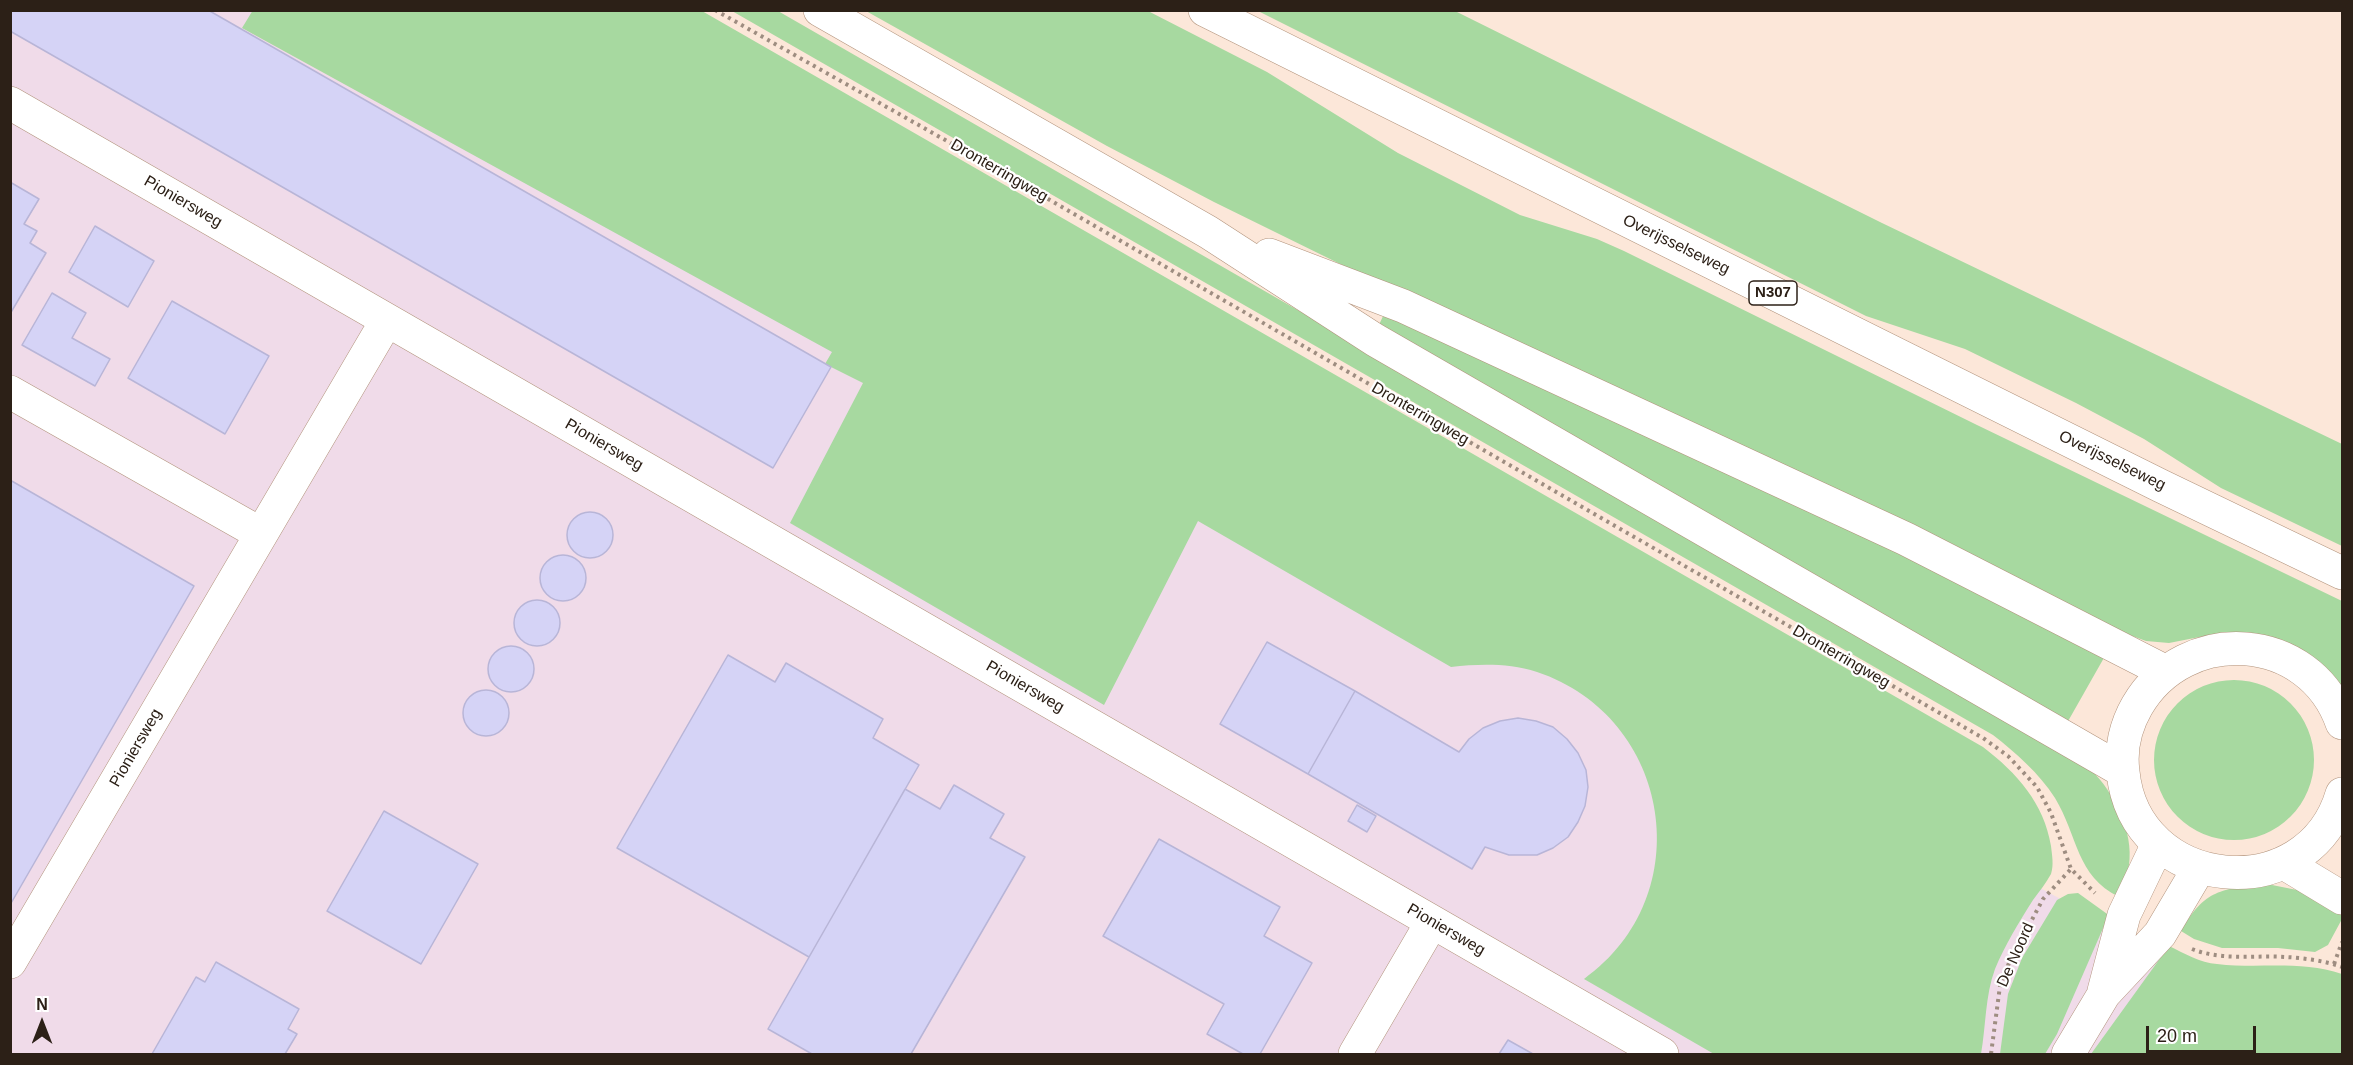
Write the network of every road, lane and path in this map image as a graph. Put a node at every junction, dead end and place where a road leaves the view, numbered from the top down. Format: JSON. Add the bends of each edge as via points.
{"nodes":[{"id":1,"x":715,"y":10,"type":"edge"},
{"id":2,"x":820,"y":10,"type":"edge"},
{"id":3,"x":1205,"y":10,"type":"edge"},
{"id":4,"x":10,"y":103,"type":"edge"},
{"id":5,"x":1208,"y":232,"type":"junction"},
{"id":6,"x":387,"y":320,"type":"junction"},
{"id":7,"x":10,"y":392,"type":"edge"},
{"id":8,"x":261,"y":534,"type":"junction"},
{"id":9,"x":2343,"y":573,"type":"edge"},
{"id":10,"x":2166,"y":672,"type":"junction"},
{"id":11,"x":2343,"y":723,"type":"edge"},
{"id":12,"x":2123,"y":771,"type":"junction"},
{"id":13,"x":2343,"y":794,"type":"edge"},
{"id":14,"x":2158,"y":844,"type":"junction"},
{"id":15,"x":2284,"y":863,"type":"junction"},
{"id":16,"x":2199,"y":868,"type":"junction"},
{"id":17,"x":2072,"y":870,"type":"joint"},
{"id":18,"x":2343,"y":898,"type":"edge"},
{"id":19,"x":1432,"y":922,"type":"junction"},
{"id":20,"x":2343,"y":942,"type":"edge"},
{"id":21,"x":10,"y":962,"type":"edge"},
{"id":22,"x":2343,"y":967,"type":"edge"},
{"id":23,"x":2104,"y":994,"type":"junction"},
{"id":24,"x":1355,"y":1054,"type":"edge"},
{"id":25,"x":1662,"y":1054,"type":"edge"},
{"id":26,"x":1991,"y":1054,"type":"edge"},
{"id":27,"x":2068,"y":1054,"type":"edge"}],
"edges":[{"from":1,"to":17,"type":"path","name":"Dronterringweg","via":[[1983,738],[2008,756],[2037,787]]},
{"from":2,"to":5,"type":"main road"},
{"from":3,"to":9,"type":"main road","name":"Overijsselseweg","number":"N307","via":[[2150,481]]},
{"from":4,"to":6,"type":"main road","name":"Pioniersweg"},
{"from":5,"to":10,"type":"main road","via":[[1413,311],[1906,539]]},
{"from":5,"to":12,"type":"main road","via":[[1375,340]]},
{"from":6,"to":8,"type":"main road","name":"Pioniersweg"},
{"from":6,"to":19,"type":"main road","name":"Pioniersweg"},
{"from":7,"to":8,"type":"main road"},
{"from":8,"to":21,"type":"main road","name":"Pioniersweg"},
{"from":10,"to":11,"type":"main road","via":[[2188,658],[2214,650],[2266,652],[2291,662],[2312,677],[2330,697]]},
{"from":10,"to":12,"type":"main road","via":[[2146,692],[2132,716],[2123,743]]},
{"from":12,"to":14,"type":"main road","via":[[2137,815]]},
{"from":13,"to":15,"type":"main road","via":[[2338,810],[2316,841]]},
{"from":14,"to":16,"type":"main road"},
{"from":14,"to":23,"type":"main road","via":[[2124,915]]},
{"from":15,"to":16,"type":"main road","via":[[2257,872],[2228,874]]},
{"from":15,"to":18,"type":"main road"},
{"from":16,"to":23,"type":"main road","via":[[2160,934]]},
{"from":17,"to":26,"type":"path","name":"De Noord","via":[[2043,900],[2009,963],[2000,987]]},
{"from":19,"to":24,"type":"main road"},
{"from":19,"to":25,"type":"main road","name":"Pioniersweg"},
{"from":20,"to":22,"type":"path","via":[[2334,964]]},
{"from":23,"to":27,"type":"main road"}]}
